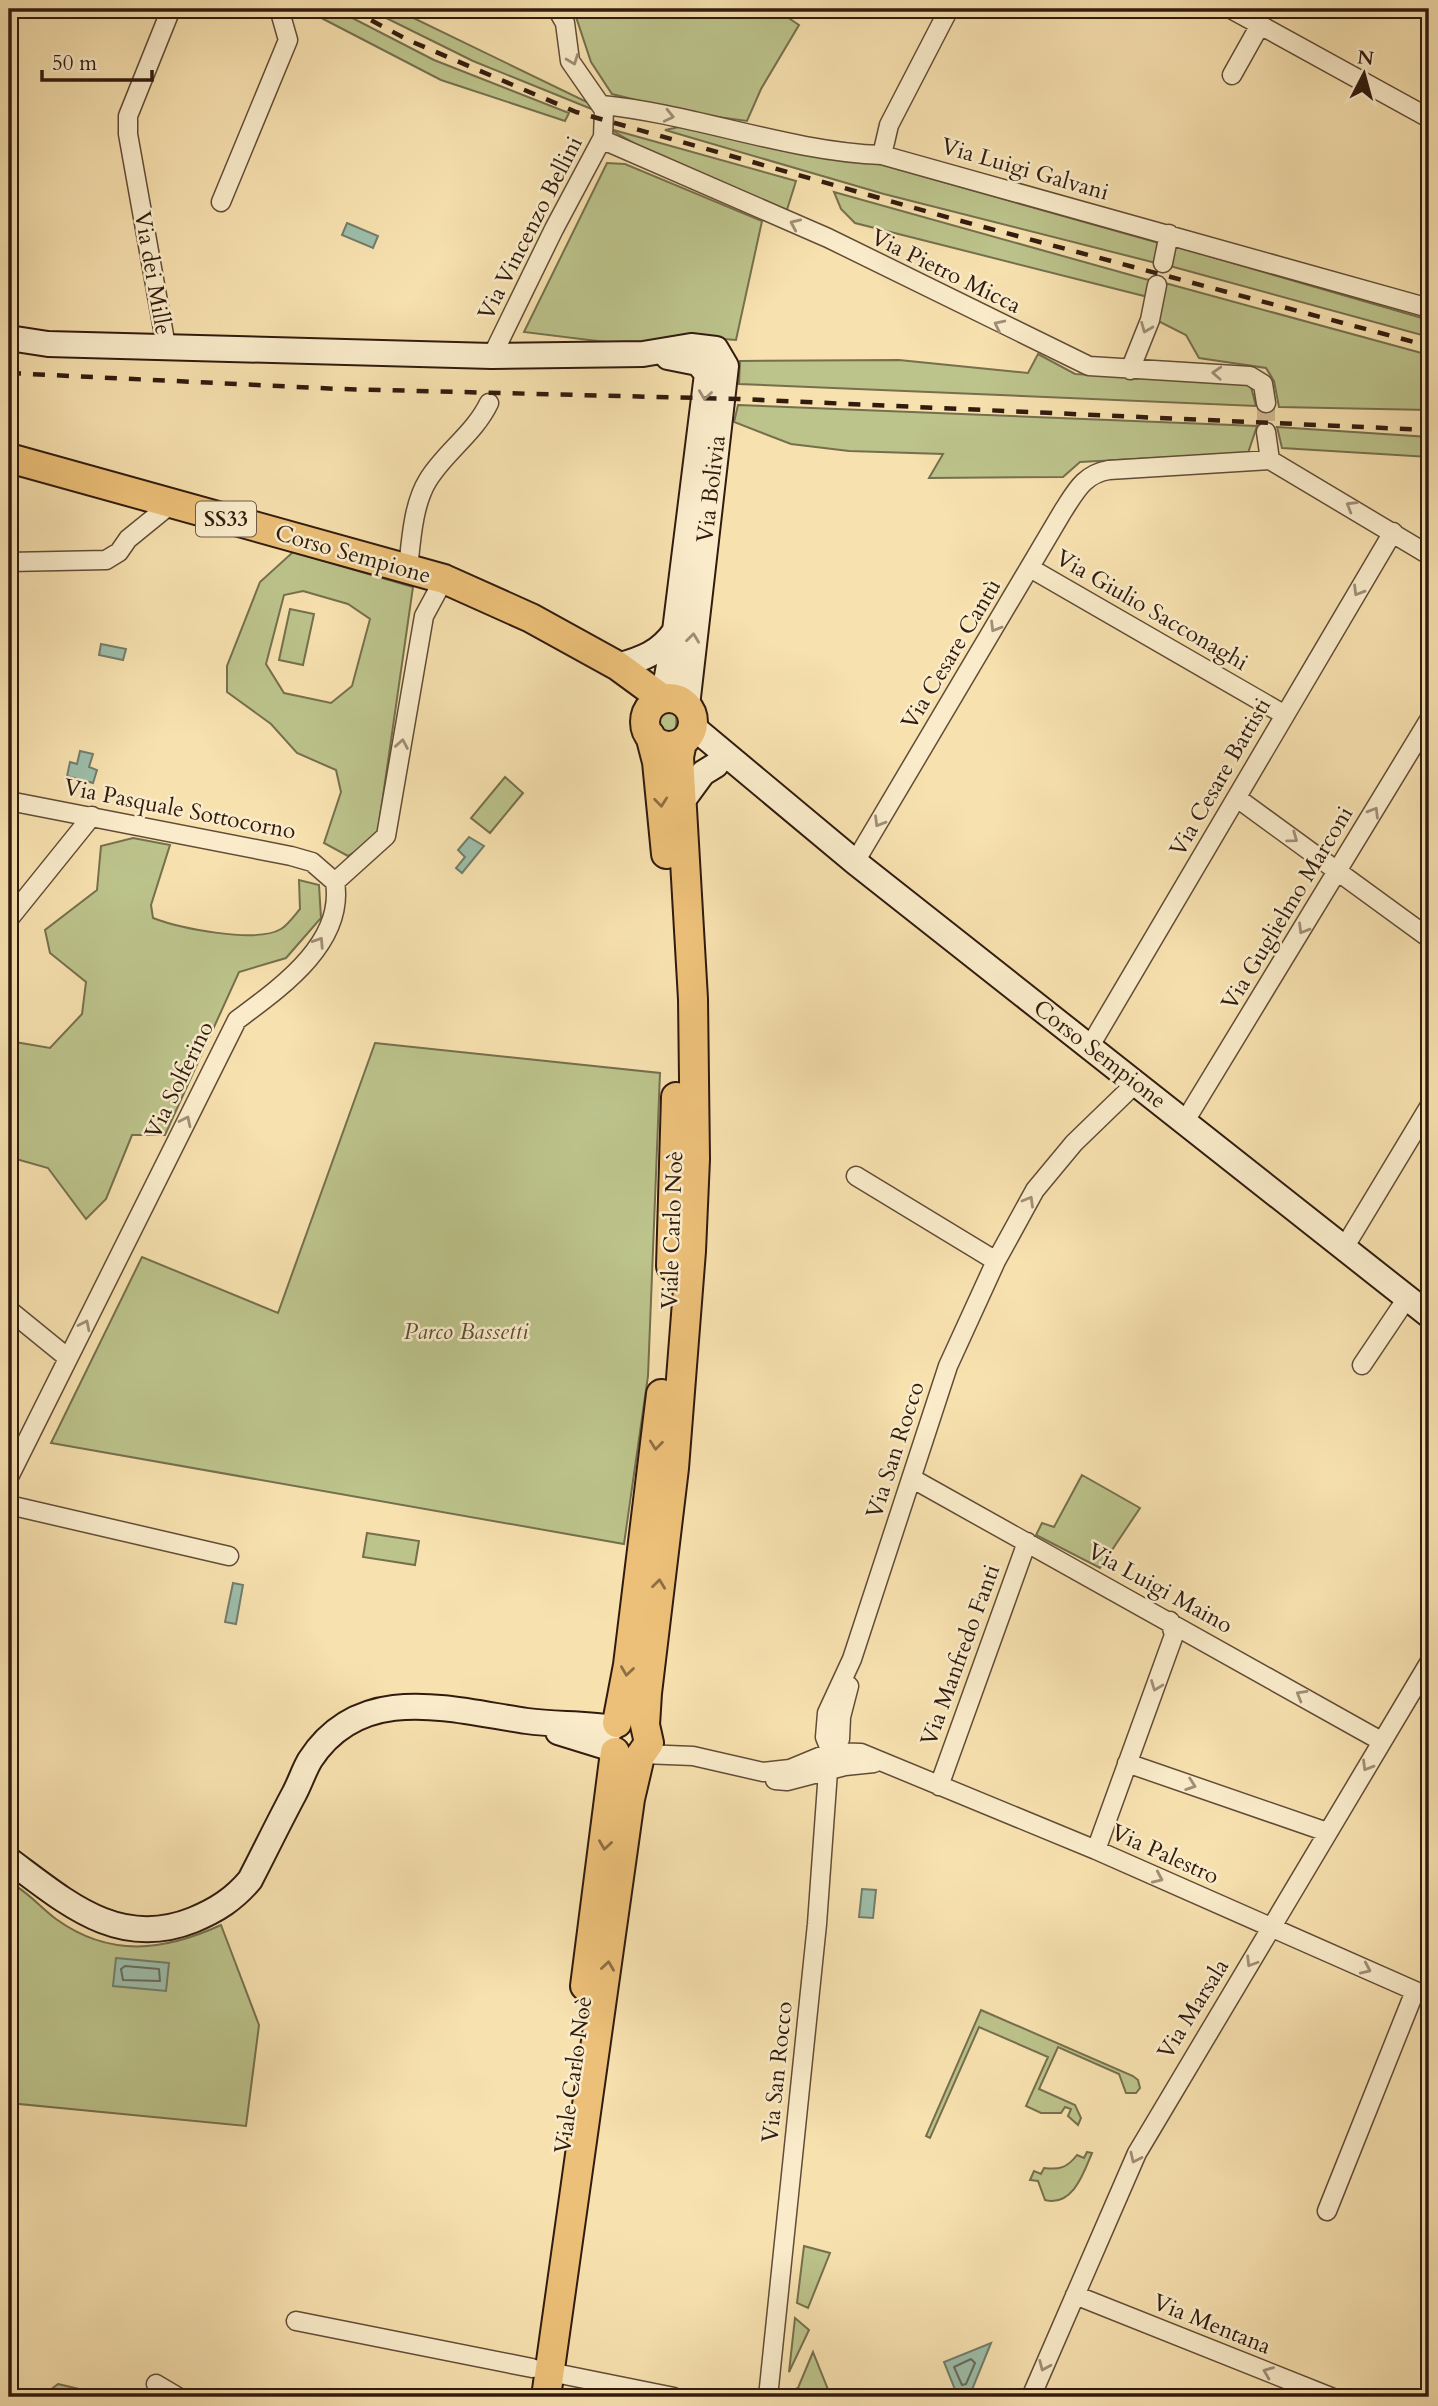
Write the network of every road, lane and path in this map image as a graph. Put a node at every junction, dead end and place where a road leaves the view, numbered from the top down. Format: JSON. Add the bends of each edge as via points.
{"nodes":[{"id":1,"x":171,"y":9,"type":"edge"},
{"id":2,"x":275,"y":9,"type":"edge"},
{"id":3,"x":557,"y":9,"type":"edge"},
{"id":4,"x":949,"y":9,"type":"edge"},
{"id":5,"x":1231,"y":9,"type":"edge"},
{"id":6,"x":1260,"y":24,"type":"junction"},
{"id":7,"x":1232,"y":75,"type":"dead end"},
{"id":8,"x":603,"y":112,"type":"junction"},
{"id":9,"x":1429,"y":118,"type":"edge"},
{"id":10,"x":601,"y":142,"type":"junction"},
{"id":11,"x":882,"y":155,"type":"junction"},
{"id":12,"x":221,"y":202,"type":"dead end"},
{"id":13,"x":1168,"y":234,"type":"junction"},
{"id":14,"x":1163,"y":263,"type":"dead end"},
{"id":15,"x":1157,"y":285,"type":"dead end"},
{"id":16,"x":1429,"y":308,"type":"edge"},
{"id":17,"x":9,"y":338,"type":"edge"},
{"id":18,"x":166,"y":346,"type":"junction"},
{"id":19,"x":643,"y":354,"type":"junction"},
{"id":20,"x":492,"y":356,"type":"junction"},
{"id":21,"x":1130,"y":370,"type":"junction"},
{"id":22,"x":1266,"y":402,"type":"tunnel mouth"},
{"id":23,"x":489,"y":403,"type":"dead end"},
{"id":24,"x":1266,"y":432,"type":"tunnel mouth"},
{"id":25,"x":9,"y":458,"type":"edge"},
{"id":26,"x":1270,"y":460,"type":"junction"},
{"id":27,"x":171,"y":503,"type":"junction"},
{"id":28,"x":1393,"y":532,"type":"junction"},
{"id":29,"x":1429,"y":555,"type":"edge"},
{"id":30,"x":9,"y":562,"type":"edge"},
{"id":31,"x":1030,"y":568,"type":"junction"},
{"id":32,"x":408,"y":569,"type":"junction"},
{"id":33,"x":444,"y":579,"type":"junction"},
{"id":34,"x":674,"y":631,"type":"junction"},
{"id":35,"x":567,"y":638,"type":"junction"},
{"id":36,"x":618,"y":666,"type":"junction"},
{"id":37,"x":1285,"y":715,"type":"junction"},
{"id":38,"x":670,"y":720,"type":"junction"},
{"id":39,"x":1429,"y":720,"type":"edge"},
{"id":40,"x":716,"y":765,"type":"junction"},
{"id":41,"x":770,"y":794,"type":"junction"},
{"id":42,"x":1237,"y":798,"type":"junction"},
{"id":43,"x":9,"y":801,"type":"edge"},
{"id":44,"x":681,"y":803,"type":"junction"},
{"id":45,"x":92,"y":816,"type":"junction"},
{"id":46,"x":855,"y":862,"type":"junction"},
{"id":47,"x":1338,"y":871,"type":"junction"},
{"id":48,"x":335,"y":882,"type":"junction"},
{"id":49,"x":9,"y":919,"type":"edge"},
{"id":50,"x":1429,"y":939,"type":"edge"},
{"id":51,"x":1090,"y":1046,"type":"junction"},
{"id":52,"x":1136,"y":1083,"type":"junction"},
{"id":53,"x":1429,"y":1107,"type":"edge"},
{"id":54,"x":1185,"y":1121,"type":"junction"},
{"id":55,"x":856,"y":1176,"type":"dead end"},
{"id":56,"x":1344,"y":1248,"type":"junction"},
{"id":57,"x":996,"y":1261,"type":"junction"},
{"id":58,"x":1408,"y":1298,"type":"junction"},
{"id":59,"x":9,"y":1310,"type":"edge"},
{"id":60,"x":1429,"y":1315,"type":"edge"},
{"id":61,"x":68,"y":1358,"type":"junction"},
{"id":62,"x":1362,"y":1365,"type":"dead end"},
{"id":63,"x":32,"y":1430,"type":"junction"},
{"id":64,"x":9,"y":1456,"type":"edge"},
{"id":65,"x":9,"y":1477,"type":"edge"},
{"id":66,"x":913,"y":1479,"type":"junction"},
{"id":67,"x":9,"y":1506,"type":"edge"},
{"id":68,"x":1027,"y":1542,"type":"junction"},
{"id":69,"x":229,"y":1556,"type":"dead end"},
{"id":70,"x":1170,"y":1622,"type":"junction"},
{"id":71,"x":1429,"y":1665,"type":"edge"},
{"id":72,"x":629,"y":1740,"type":"junction"},
{"id":73,"x":1381,"y":1741,"type":"junction"},
{"id":74,"x":829,"y":1761,"type":"junction"},
{"id":75,"x":1127,"y":1762,"type":"junction"},
{"id":76,"x":939,"y":1786,"type":"junction"},
{"id":77,"x":1327,"y":1832,"type":"junction"},
{"id":78,"x":1096,"y":1850,"type":"junction"},
{"id":79,"x":9,"y":1860,"type":"edge"},
{"id":80,"x":1270,"y":1927,"type":"junction"},
{"id":81,"x":1422,"y":1994,"type":"edge"},
{"id":82,"x":1327,"y":2211,"type":"dead end"},
{"id":83,"x":1075,"y":2295,"type":"junction"},
{"id":84,"x":296,"y":2321,"type":"dead end"},
{"id":85,"x":543,"y":2379,"type":"edge"},
{"id":86,"x":156,"y":2384,"type":"dead end"},
{"id":87,"x":178,"y":2397,"type":"edge"},
{"id":88,"x":528,"y":2397,"type":"edge"},
{"id":89,"x":674,"y":2397,"type":"edge"},
{"id":90,"x":768,"y":2397,"type":"edge"},
{"id":91,"x":1031,"y":2397,"type":"edge"},
{"id":92,"x":1331,"y":2397,"type":"edge"}],
"edges":[{"from":1,"to":18,"type":"street","name":"Via dei Mille","via":[[128,116]]},
{"from":2,"to":12,"type":"street","via":[[288,40]]},
{"from":3,"to":8,"type":"street","one_way":true,"via":[[565,23],[570,61]]},
{"from":4,"to":11,"type":"street","via":[[889,125]]},
{"from":5,"to":6,"type":"street"},
{"from":6,"to":7,"type":"street"},
{"from":6,"to":9,"type":"street"},
{"from":8,"to":10,"type":"street","name":"Via Vincenzo Bellini"},
{"from":8,"to":11,"type":"street","name":"Via Luigi Galvani","one_way":true,"via":[[635,108],[815,148]]},
{"from":10,"to":20,"type":"street","name":"Via Vincenzo Bellini"},
{"from":21,"to":10,"type":"street","name":"Via Pietro Micca","one_way":true,"via":[[1089,366],[1068,358],[828,238]]},
{"from":11,"to":13,"type":"street","name":"Via Luigi Galvani"},
{"from":13,"to":14,"type":"street"},
{"from":13,"to":16,"type":"street","name":"Via Luigi Galvani"},
{"from":15,"to":21,"type":"street","one_way":true,"via":[[1150,320]]},
{"from":17,"to":18,"type":"street","via":[[48,344]]},
{"from":18,"to":20,"type":"street","name":"Via dei Mille"},
{"from":19,"to":20,"type":"street","name":"Via Bolivia"},
{"from":19,"to":34,"type":"street","name":"Via Bolivia","one_way":true,"via":[[698,363],[707,374]]},
{"from":38,"to":19,"type":"street","name":"Via Bolivia","one_way":true,"via":[[726,366],[720,353],[709,347]]},
{"from":22,"to":21,"type":"street","name":"Via Pietro Micca","one_way":true,"via":[[1263,384],[1250,376]]},
{"from":23,"to":32,"type":"street","via":[[481,419],[428,480],[412,535]]},
{"from":24,"to":26,"type":"street"},
{"from":25,"to":27,"type":"main road","name":"Corso Sempione","number":"SS33"},
{"from":28,"to":26,"type":"street","one_way":true},
{"from":26,"to":31,"type":"street","name":"Via Cesare Cantù","via":[[1093,474],[1079,486]]},
{"from":27,"to":30,"type":"street","via":[[106,560]]},
{"from":27,"to":32,"type":"main road","name":"Corso Sempione","number":"SS33"},
{"from":28,"to":29,"type":"street"},
{"from":28,"to":37,"type":"street","name":"Via Cesare Battisti","one_way":true},
{"from":31,"to":37,"type":"street","name":"Via Giulio Sacconaghi"},
{"from":31,"to":46,"type":"street","name":"Via Cesare Cantù","one_way":true},
{"from":32,"to":33,"type":"main road","name":"Corso Sempione","number":"SS33"},
{"from":33,"to":35,"type":"main road","name":"Corso Sempione"},
{"from":48,"to":33,"type":"street","one_way":true,"via":[[386,836],[424,616]]},
{"from":34,"to":36,"type":"street","via":[[651,655]]},
{"from":34,"to":38,"type":"street","name":"Via Bolivia"},
{"from":35,"to":36,"type":"main road","name":"Corso Sempione"},
{"from":35,"to":38,"type":"main road","name":"Corso Sempione"},
{"from":36,"to":38,"type":"main road","name":"Corso Sempione"},
{"from":37,"to":42,"type":"street","name":"Via Cesare Battisti"},
{"from":38,"to":40,"type":"street","name":"Corso Sempione"},
{"from":38,"to":41,"type":"street","name":"Corso Sempione"},
{"from":38,"to":44,"type":"main road","name":"Viale Carlo Noè","via":[[679,757]]},
{"from":38,"to":72,"type":"main road","name":"Viale Carlo Noè","one_way":true,"via":[[657,762],[676,992],[669,1328],[628,1665]]},
{"from":47,"to":39,"type":"street","name":"Via Guglielmo Marconi","one_way":true},
{"from":40,"to":41,"type":"street","name":"Corso Sempione"},
{"from":40,"to":44,"type":"street","via":[[703,773]]},
{"from":41,"to":46,"type":"street","name":"Corso Sempione"},
{"from":42,"to":47,"type":"street","one_way":true},
{"from":42,"to":51,"type":"street","name":"Via Cesare Battisti"},
{"from":43,"to":45,"type":"street","name":"Via Pasquale Sottocorno"},
{"from":72,"to":44,"type":"main road","name":"Viale Carlo Noè","one_way":true,"via":[[648,1673],[674,1468],[691,1251],[694,999]]},
{"from":45,"to":48,"type":"street","name":"Via Pasquale Sottocorno","via":[[291,856],[312,862]]},
{"from":45,"to":49,"type":"street"},
{"from":46,"to":51,"type":"street","name":"Corso Sempione"},
{"from":47,"to":50,"type":"street"},
{"from":47,"to":54,"type":"street","name":"Via Guglielmo Marconi","one_way":true},
{"from":61,"to":48,"type":"street","name":"Via Solferino","one_way":true,"via":[[237,1020],[290,978],[317,947],[338,901]]},
{"from":51,"to":52,"type":"street","name":"Corso Sempione"},
{"from":52,"to":54,"type":"street","name":"Corso Sempione"},
{"from":57,"to":52,"type":"street","name":"Via San Rocco","one_way":true,"via":[[1035,1190],[1074,1143]]},
{"from":53,"to":56,"type":"street"},
{"from":54,"to":56,"type":"street","name":"Corso Sempione"},
{"from":55,"to":57,"type":"street"},
{"from":56,"to":58,"type":"street","name":"Corso Sempione"},
{"from":57,"to":66,"type":"street","name":"Via San Rocco","via":[[948,1366]]},
{"from":58,"to":60,"type":"street","name":"Corso Sempione"},
{"from":58,"to":62,"type":"street"},
{"from":59,"to":61,"type":"street"},
{"from":61,"to":63,"type":"street","name":"Via Solferino"},
{"from":63,"to":64,"type":"street","name":"Via Solferino"},
{"from":63,"to":65,"type":"street","name":"Via Solferino"},
{"from":66,"to":68,"type":"street","name":"Via Luigi Maino"},
{"from":66,"to":74,"type":"street","name":"Via San Rocco","via":[[852,1658],[827,1713]]},
{"from":67,"to":69,"type":"street"},
{"from":68,"to":70,"type":"street","name":"Via Luigi Maino"},
{"from":68,"to":76,"type":"street","name":"Via Manfredo Fanti"},
{"from":73,"to":70,"type":"street","name":"Via Luigi Maino","one_way":true},
{"from":70,"to":75,"type":"street","one_way":true,"via":[[1174,1634]]},
{"from":71,"to":73,"type":"street","name":"Via Marsala"},
{"from":72,"to":74,"type":"street","name":"Via Palestro","via":[[764,1772]]},
{"from":72,"to":79,"type":"street","via":[[576,1722],[531,1722],[412,1705],[385,1707],[352,1721],[310,1760],[250,1880],[237,1896],[174,1927],[142,1930],[100,1921]]},
{"from":72,"to":85,"type":"main road","name":"Viale Carlo Noè"},
{"from":73,"to":77,"type":"street","name":"Via Marsala","one_way":true},
{"from":74,"to":76,"type":"street","name":"Via Palestro","via":[[861,1753]]},
{"from":74,"to":90,"type":"street","name":"Via San Rocco","via":[[817,1924]]},
{"from":75,"to":77,"type":"street","one_way":true},
{"from":75,"to":78,"type":"street"},
{"from":76,"to":78,"type":"street","name":"Via Palestro"},
{"from":77,"to":80,"type":"street","name":"Via Marsala"},
{"from":78,"to":80,"type":"street","name":"Via Palestro","one_way":true},
{"from":80,"to":81,"type":"street","name":"Via Palestro","one_way":true},
{"from":80,"to":83,"type":"street","name":"Via Marsala","one_way":true,"via":[[1137,2153]]},
{"from":81,"to":82,"type":"street"},
{"from":83,"to":91,"type":"street","name":"Via Marsala","one_way":true},
{"from":92,"to":83,"type":"street","name":"Via Mentana","one_way":true},
{"from":84,"to":85,"type":"street"},
{"from":85,"to":88,"type":"main road","name":"Viale Carlo Noè"},
{"from":85,"to":89,"type":"street"},
{"from":86,"to":87,"type":"street"}]}
